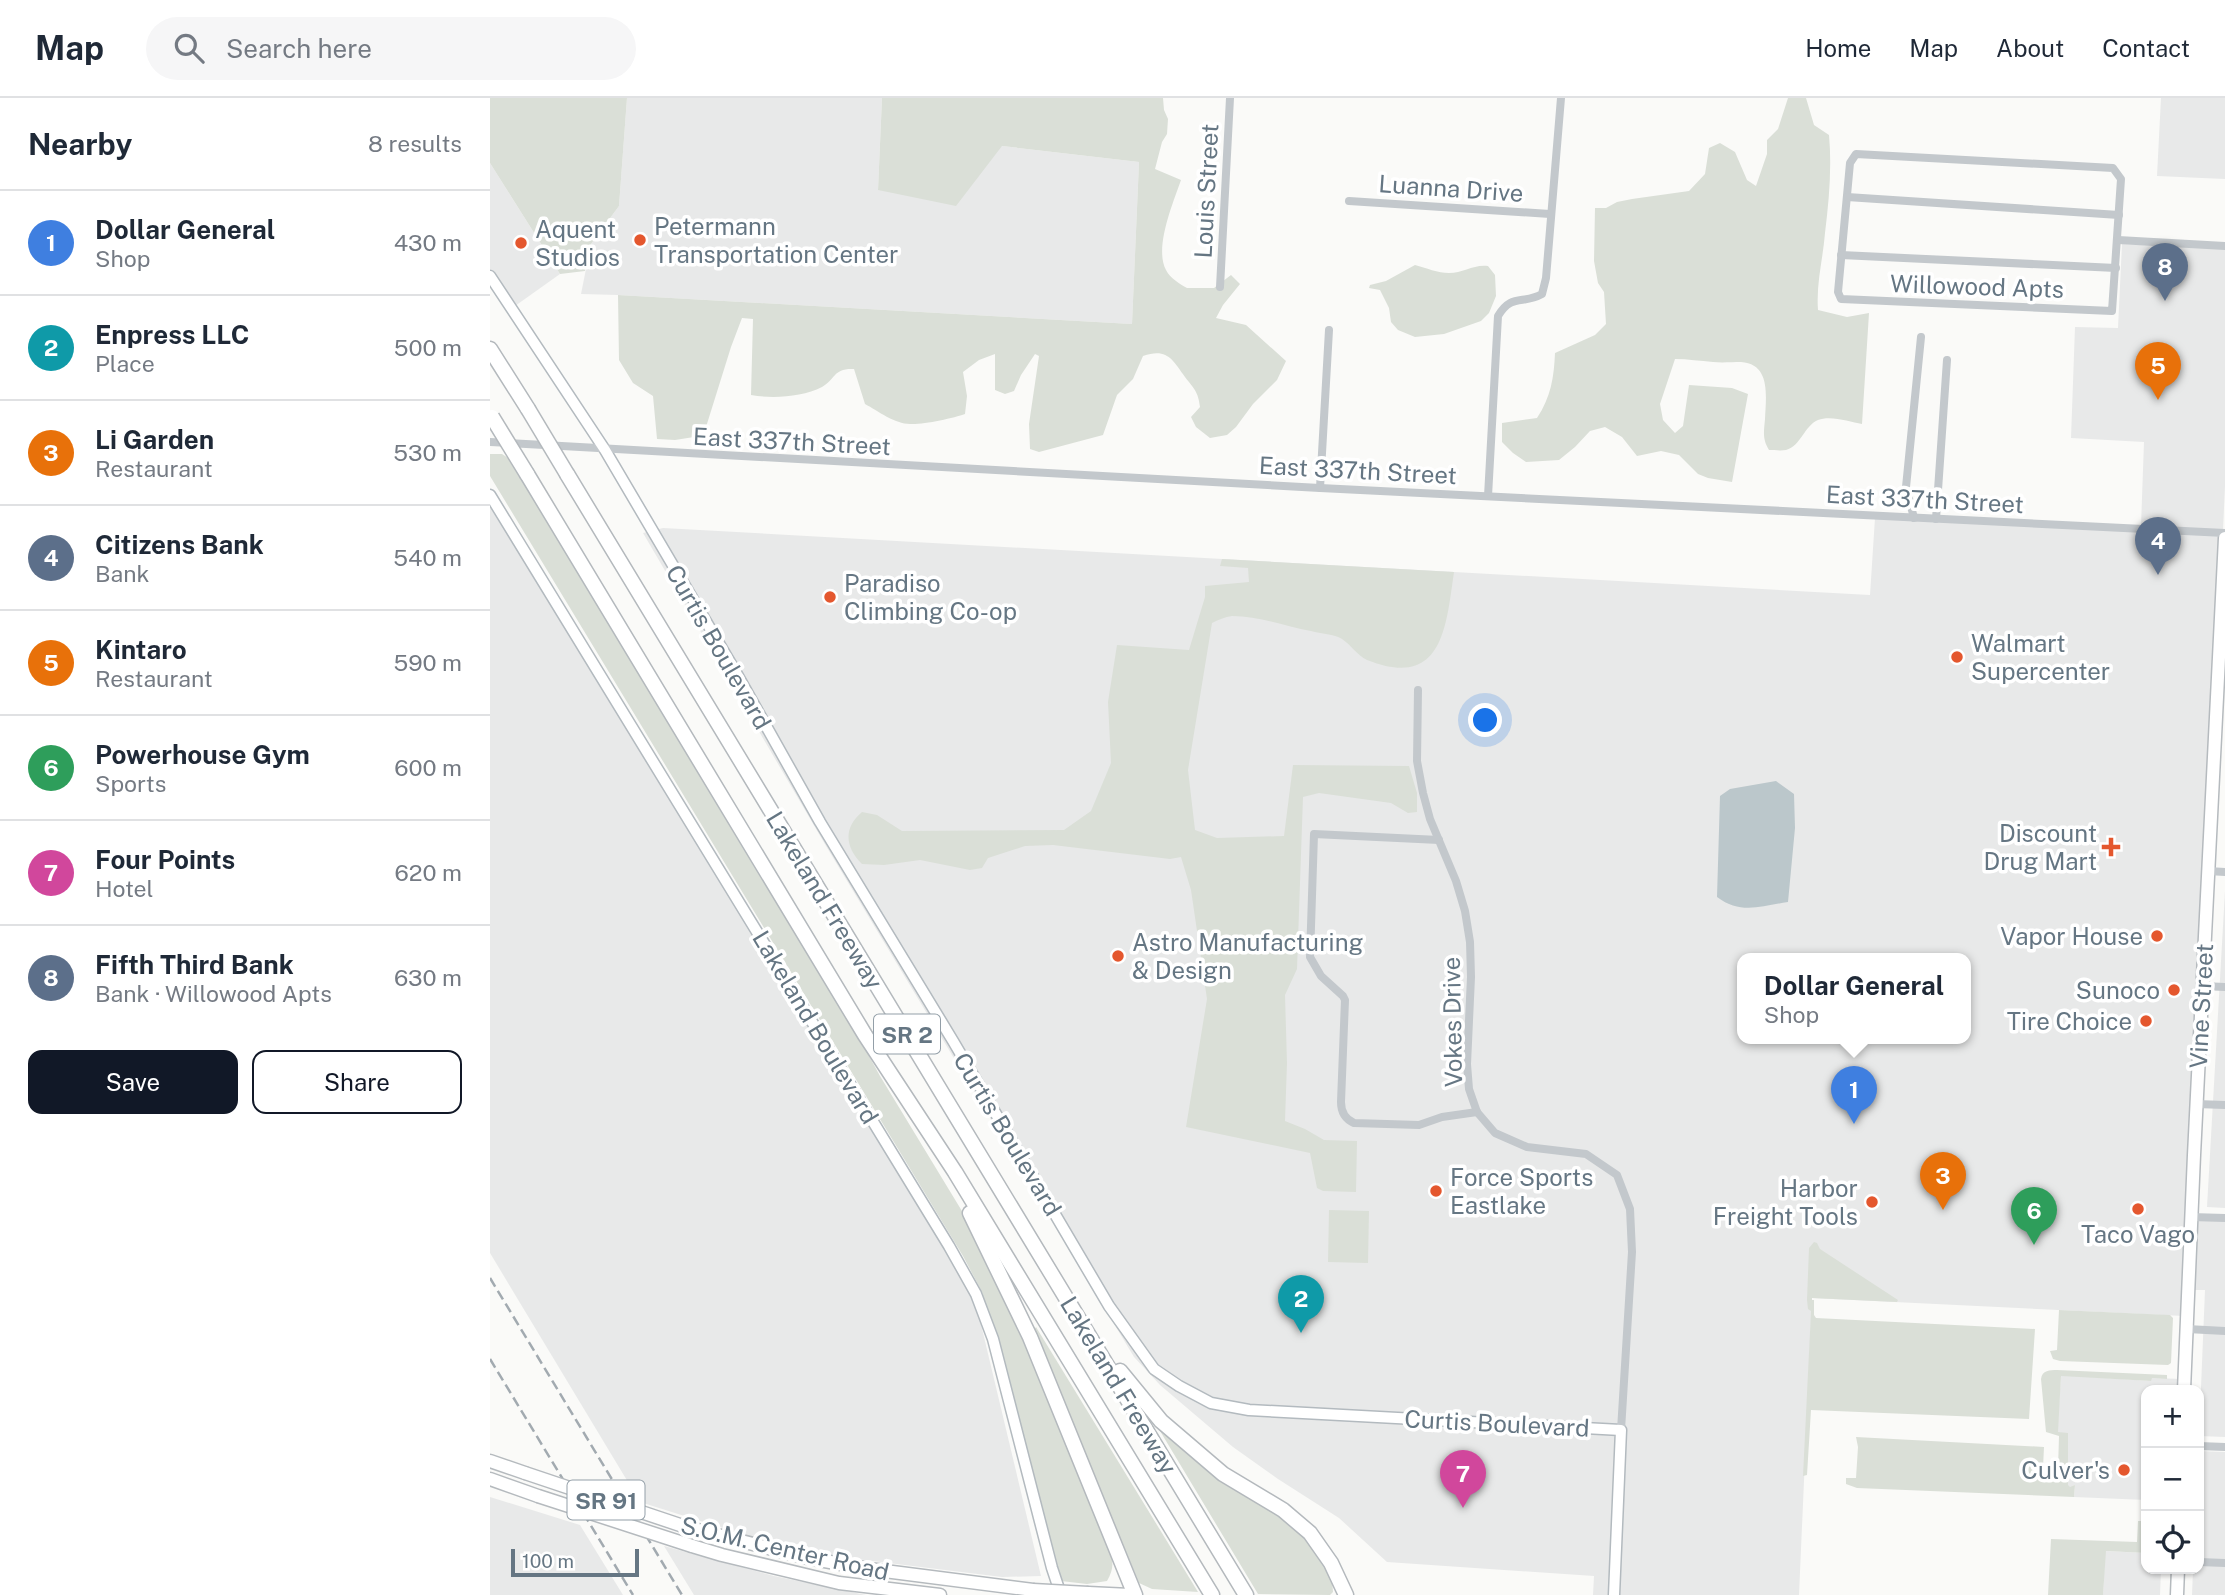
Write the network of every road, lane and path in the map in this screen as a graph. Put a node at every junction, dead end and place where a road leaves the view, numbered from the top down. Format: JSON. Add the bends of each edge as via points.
{"nodes":[{"id":1,"x":1230,"y":98,"type":"edge"},
{"id":2,"x":1561,"y":98,"type":"edge"},
{"id":3,"x":1847,"y":197,"type":"junction"},
{"id":4,"x":1349,"y":201,"type":"dead end"},
{"id":5,"x":1550,"y":214,"type":"junction"},
{"id":6,"x":2119,"y":215,"type":"junction"},
{"id":7,"x":2118,"y":240,"type":"junction"},
{"id":8,"x":2225,"y":246,"type":"edge"},
{"id":9,"x":1841,"y":255,"type":"junction"},
{"id":10,"x":2116,"y":268,"type":"junction"},
{"id":11,"x":490,"y":276,"type":"edge"},
{"id":12,"x":1220,"y":287,"type":"dead end"},
{"id":13,"x":1329,"y":330,"type":"dead end"},
{"id":14,"x":1921,"y":337,"type":"dead end"},
{"id":15,"x":490,"y":349,"type":"edge"},
{"id":16,"x":1947,"y":360,"type":"dead end"},
{"id":17,"x":491,"y":415,"type":"edge"},
{"id":18,"x":490,"y":442,"type":"edge"},
{"id":19,"x":605,"y":450,"type":"junction"},
{"id":20,"x":1320,"y":488,"type":"junction"},
{"id":21,"x":490,"y":495,"type":"edge"},
{"id":22,"x":1488,"y":496,"type":"junction"},
{"id":23,"x":1914,"y":518,"type":"junction"},
{"id":24,"x":1936,"y":519,"type":"junction"},
{"id":25,"x":2225,"y":536,"type":"edge"},
{"id":26,"x":1419,"y":690,"type":"dead end"},
{"id":27,"x":2220,"y":736,"type":"edge"},
{"id":28,"x":1439,"y":840,"type":"junction"},
{"id":29,"x":2208,"y":871,"type":"junction"},
{"id":30,"x":2225,"y":872,"type":"edge"},
{"id":31,"x":2202,"y":986,"type":"junction"},
{"id":32,"x":2225,"y":987,"type":"edge"},
{"id":33,"x":2196,"y":1104,"type":"junction"},
{"id":34,"x":2225,"y":1105,"type":"edge"},
{"id":35,"x":1477,"y":1112,"type":"junction"},
{"id":36,"x":955,"y":1172,"type":"junction"},
{"id":37,"x":2191,"y":1217,"type":"junction"},
{"id":38,"x":2225,"y":1218,"type":"edge"},
{"id":39,"x":2187,"y":1329,"type":"junction"},
{"id":40,"x":2225,"y":1331,"type":"edge"},
{"id":41,"x":1088,"y":1333,"type":"junction"},
{"id":42,"x":2184,"y":1385,"type":"edge"},
{"id":43,"x":1621,"y":1430,"type":"junction"},
{"id":44,"x":2204,"y":1446,"type":"edge"},
{"id":45,"x":2225,"y":1447,"type":"edge"},
{"id":46,"x":490,"y":1461,"type":"edge"},
{"id":47,"x":490,"y":1479,"type":"edge"},
{"id":48,"x":2204,"y":1562,"type":"edge"},
{"id":49,"x":2225,"y":1563,"type":"edge"},
{"id":50,"x":2178,"y":1574,"type":"edge"},
{"id":51,"x":940,"y":1595,"type":"edge"},
{"id":52,"x":1061,"y":1595,"type":"edge"},
{"id":53,"x":1133,"y":1595,"type":"edge"},
{"id":54,"x":1212,"y":1595,"type":"edge"},
{"id":55,"x":1246,"y":1595,"type":"edge"},
{"id":56,"x":1346,"y":1595,"type":"edge"},
{"id":57,"x":1614,"y":1595,"type":"edge"},
{"id":58,"x":2176,"y":1595,"type":"edge"}],
"edges":[{"from":1,"to":12,"type":"street","name":"Louis Street"},
{"from":2,"to":5,"type":"street"},
{"from":3,"to":6,"type":"street"},
{"from":3,"to":6,"type":"street","name":"Willowood Apts","via":[[1850,163],[1856,154],[2113,168],[2121,179]]},
{"from":3,"to":9,"type":"street","name":"Willowood Apts"},
{"from":4,"to":5,"type":"street","name":"Luanna Drive"},
{"from":5,"to":22,"type":"street","via":[[1542,294],[1514,300],[1498,316]]},
{"from":6,"to":7,"type":"street","name":"Willowood Apts"},
{"from":7,"to":8,"type":"street"},
{"from":7,"to":10,"type":"street","name":"Willowood Apts"},
{"from":9,"to":10,"type":"street","name":"Willowood Apts"},
{"from":9,"to":10,"type":"street","name":"Willowood Apts","via":[[1841,299],[2112,311]]},
{"from":11,"to":19,"type":"street","name":"Curtis Boulevard"},
{"from":13,"to":20,"type":"street"},
{"from":14,"to":23,"type":"street","via":[[1906,487]]},
{"from":15,"to":41,"type":"highway","name":"Lakeland Freeway","number":"SR 2","bridge":true},
{"from":16,"to":24,"type":"street"},
{"from":17,"to":36,"type":"highway","name":"Lakeland Freeway","number":"SR 2","bridge":true,"via":[[865,1035]]},
{"from":18,"to":19,"type":"street","name":"East 337th Street"},
{"from":19,"to":20,"type":"street","name":"East 337th Street"},
{"from":19,"to":43,"type":"street","name":"Curtis Boulevard","via":[[814,811],[1103,1294],[1154,1369],[1211,1403],[1250,1410]]},
{"from":20,"to":22,"type":"street","name":"East 337th Street"},
{"from":21,"to":52,"type":"street","name":"Lakeland Boulevard","via":[[976,1294],[993,1339]]},
{"from":22,"to":23,"type":"street","name":"East 337th Street"},
{"from":23,"to":24,"type":"street","name":"East 337th Street"},
{"from":24,"to":25,"type":"street","name":"East 337th Street"},
{"from":25,"to":27,"type":"main road","name":"Vine Street"},
{"from":26,"to":28,"type":"street","name":"Vokes Drive","via":[[1417,761]]},
{"from":27,"to":29,"type":"main road","name":"Vine Street"},
{"from":28,"to":35,"type":"street","name":"Vokes Drive","via":[[1457,881],[1470,942],[1467,1064]]},
{"from":28,"to":35,"type":"street","via":[[1314,834],[1310,957],[1345,1000],[1341,1102],[1348,1119],[1419,1125],[1442,1116]]},
{"from":29,"to":30,"type":"street"},
{"from":29,"to":31,"type":"main road","name":"Vine Street"},
{"from":31,"to":32,"type":"street"},
{"from":31,"to":33,"type":"main road","name":"Vine Street"},
{"from":33,"to":34,"type":"street"},
{"from":33,"to":37,"type":"main road","name":"Vine Street"},
{"from":35,"to":43,"type":"street","name":"Vokes Drive","via":[[1495,1133],[1527,1147],[1586,1154],[1616,1175],[1630,1209],[1632,1252]]},
{"from":36,"to":53,"type":"highway","via":[[1030,1337]]},
{"from":36,"to":54,"type":"highway","name":"Lakeland Freeway","number":"SR 2"},
{"from":37,"to":38,"type":"street"},
{"from":37,"to":39,"type":"main road","name":"Vine Street"},
{"from":39,"to":40,"type":"street"},
{"from":39,"to":42,"type":"main road","name":"Vine Street"},
{"from":41,"to":55,"type":"highway","name":"Lakeland Freeway","number":"SR 2"},
{"from":41,"to":56,"type":"highway","via":[[1161,1421],[1223,1474],[1283,1510],[1310,1533]]},
{"from":43,"to":57,"type":"street","name":"Curtis Boulevard"},
{"from":44,"to":45,"type":"street"},
{"from":46,"to":53,"type":"main road","name":"S.O.M. Center Road","number":"SR 91","bridge":true,"via":[[686,1527],[808,1558],[1033,1590]]},
{"from":47,"to":51,"type":"main road","name":"S.O.M. Center Road","number":"SR 91","bridge":true,"via":[[722,1555],[839,1583]]},
{"from":48,"to":49,"type":"street"},
{"from":50,"to":58,"type":"main road"}]}
